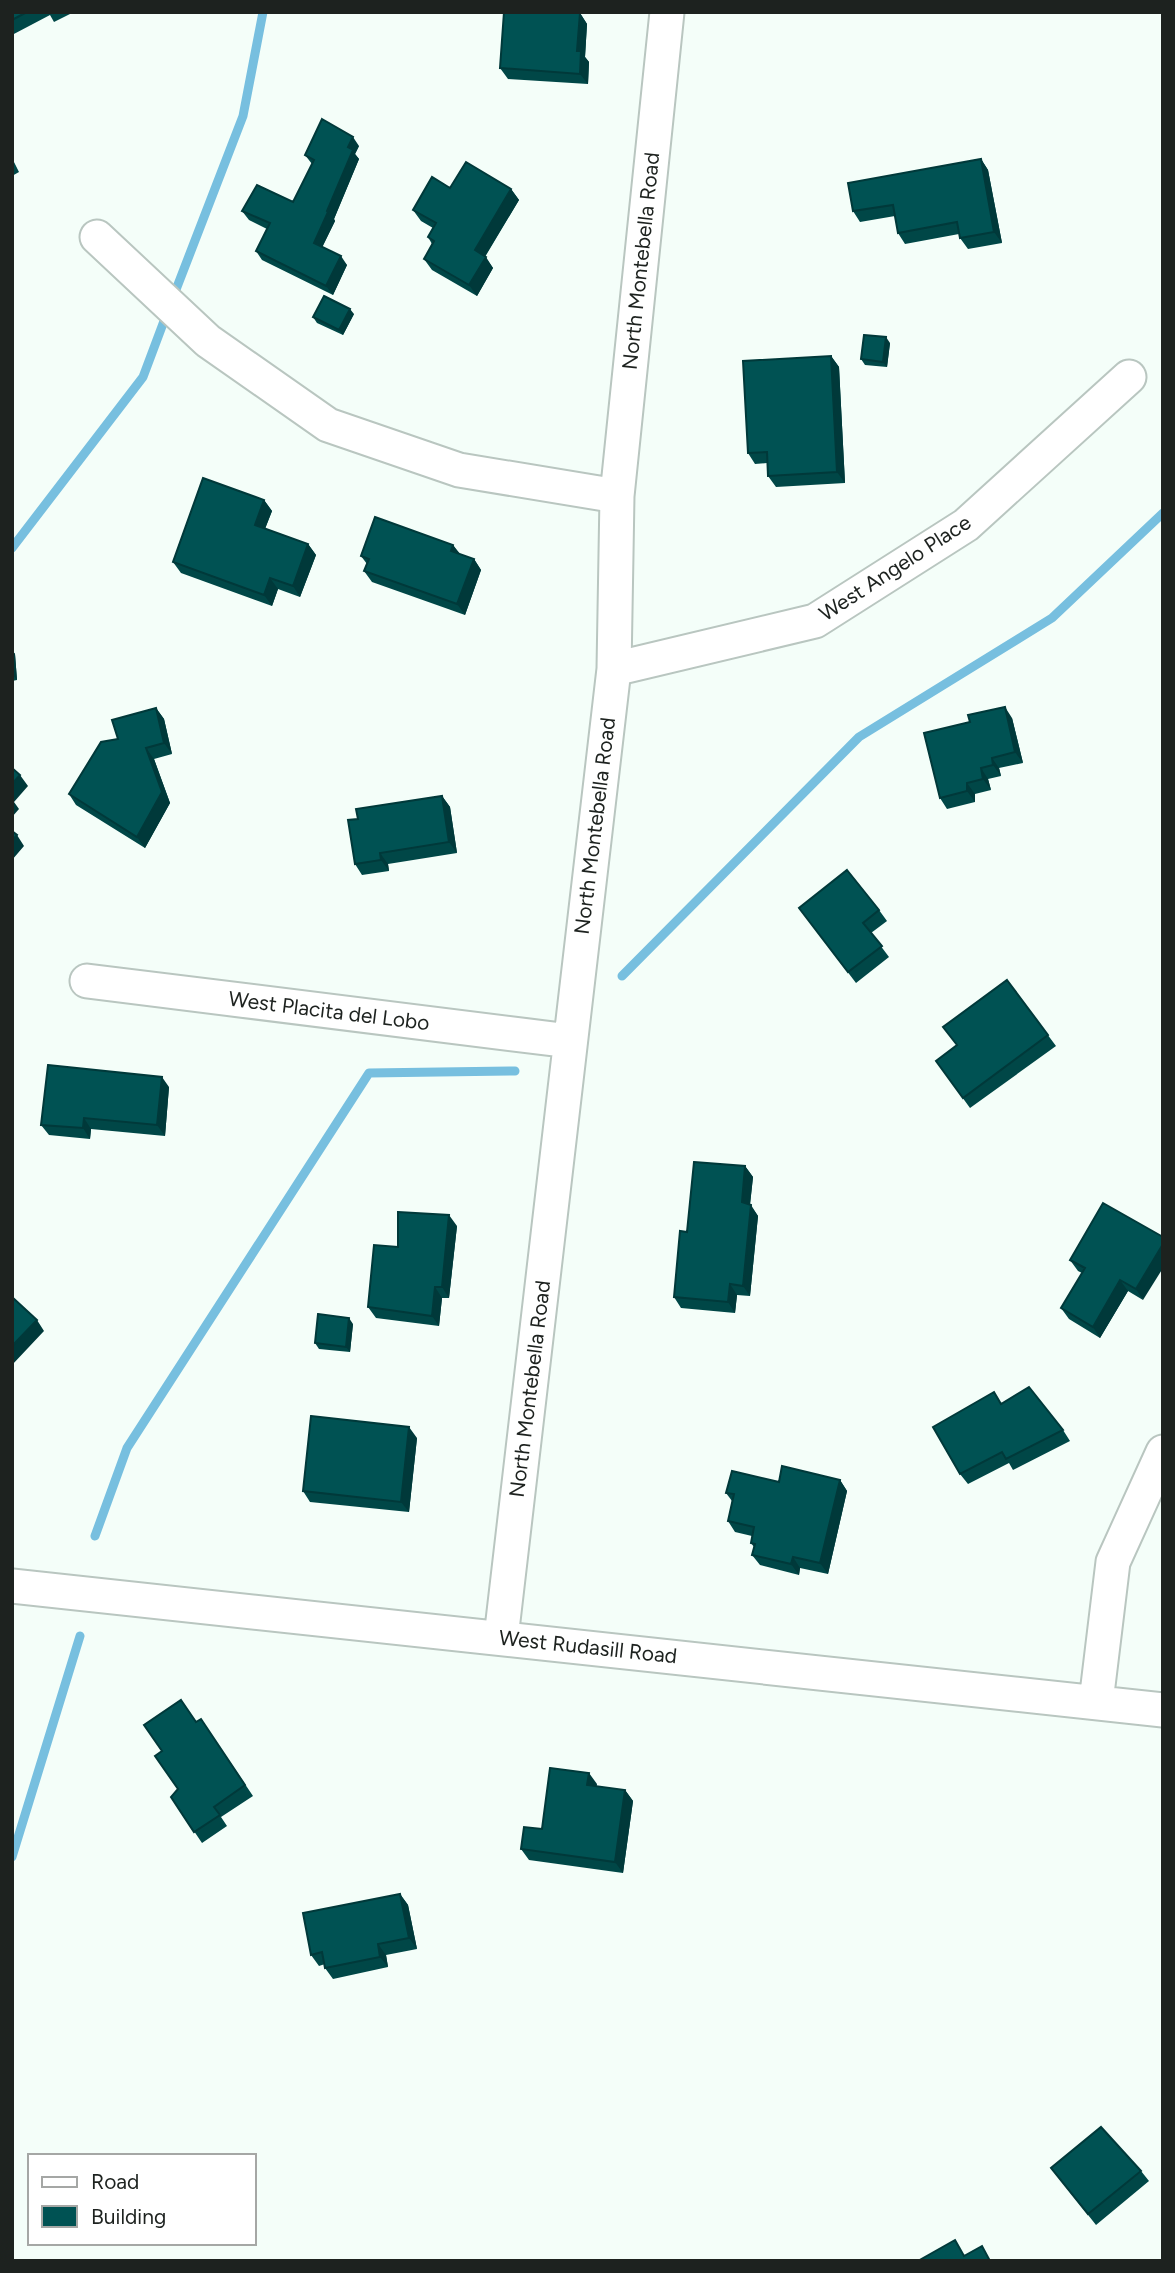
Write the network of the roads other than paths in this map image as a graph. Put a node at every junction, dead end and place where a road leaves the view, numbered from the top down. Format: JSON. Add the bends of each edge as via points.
{"nodes":[{"id":1,"x":667,"y":12,"type":"edge"},
{"id":2,"x":97,"y":237,"type":"dead end"},
{"id":3,"x":1129,"y":377,"type":"dead end"},
{"id":4,"x":617,"y":496,"type":"junction"},
{"id":5,"x":614,"y":669,"type":"junction"},
{"id":6,"x":87,"y":981,"type":"dead end"},
{"id":7,"x":570,"y":1041,"type":"junction"},
{"id":8,"x":1163,"y":1452,"type":"edge"},
{"id":9,"x":12,"y":1586,"type":"edge"},
{"id":10,"x":501,"y":1638,"type":"junction"},
{"id":11,"x":1096,"y":1702,"type":"junction"},
{"id":12,"x":1163,"y":1710,"type":"edge"}],
"edges":[{"from":1,"to":4,"type":"street","name":"North Montebella Road"},
{"from":2,"to":4,"type":"street","via":[[208,341],[328,425],[459,470]]},
{"from":3,"to":5,"type":"street","name":"West Angelo Place","via":[[966,525],[815,621]]},
{"from":4,"to":5,"type":"street","name":"North Montebella Road"},
{"from":5,"to":7,"type":"street","name":"North Montebella Road"},
{"from":6,"to":7,"type":"street","name":"West Placita del Lobo"},
{"from":7,"to":10,"type":"street","name":"North Montebella Road"},
{"from":8,"to":11,"type":"street","via":[[1113,1562]]},
{"from":9,"to":10,"type":"street","name":"West Rudasill Road"},
{"from":10,"to":11,"type":"street","name":"West Rudasill Road"},
{"from":11,"to":12,"type":"street","name":"West Rudasill Road"}]}
